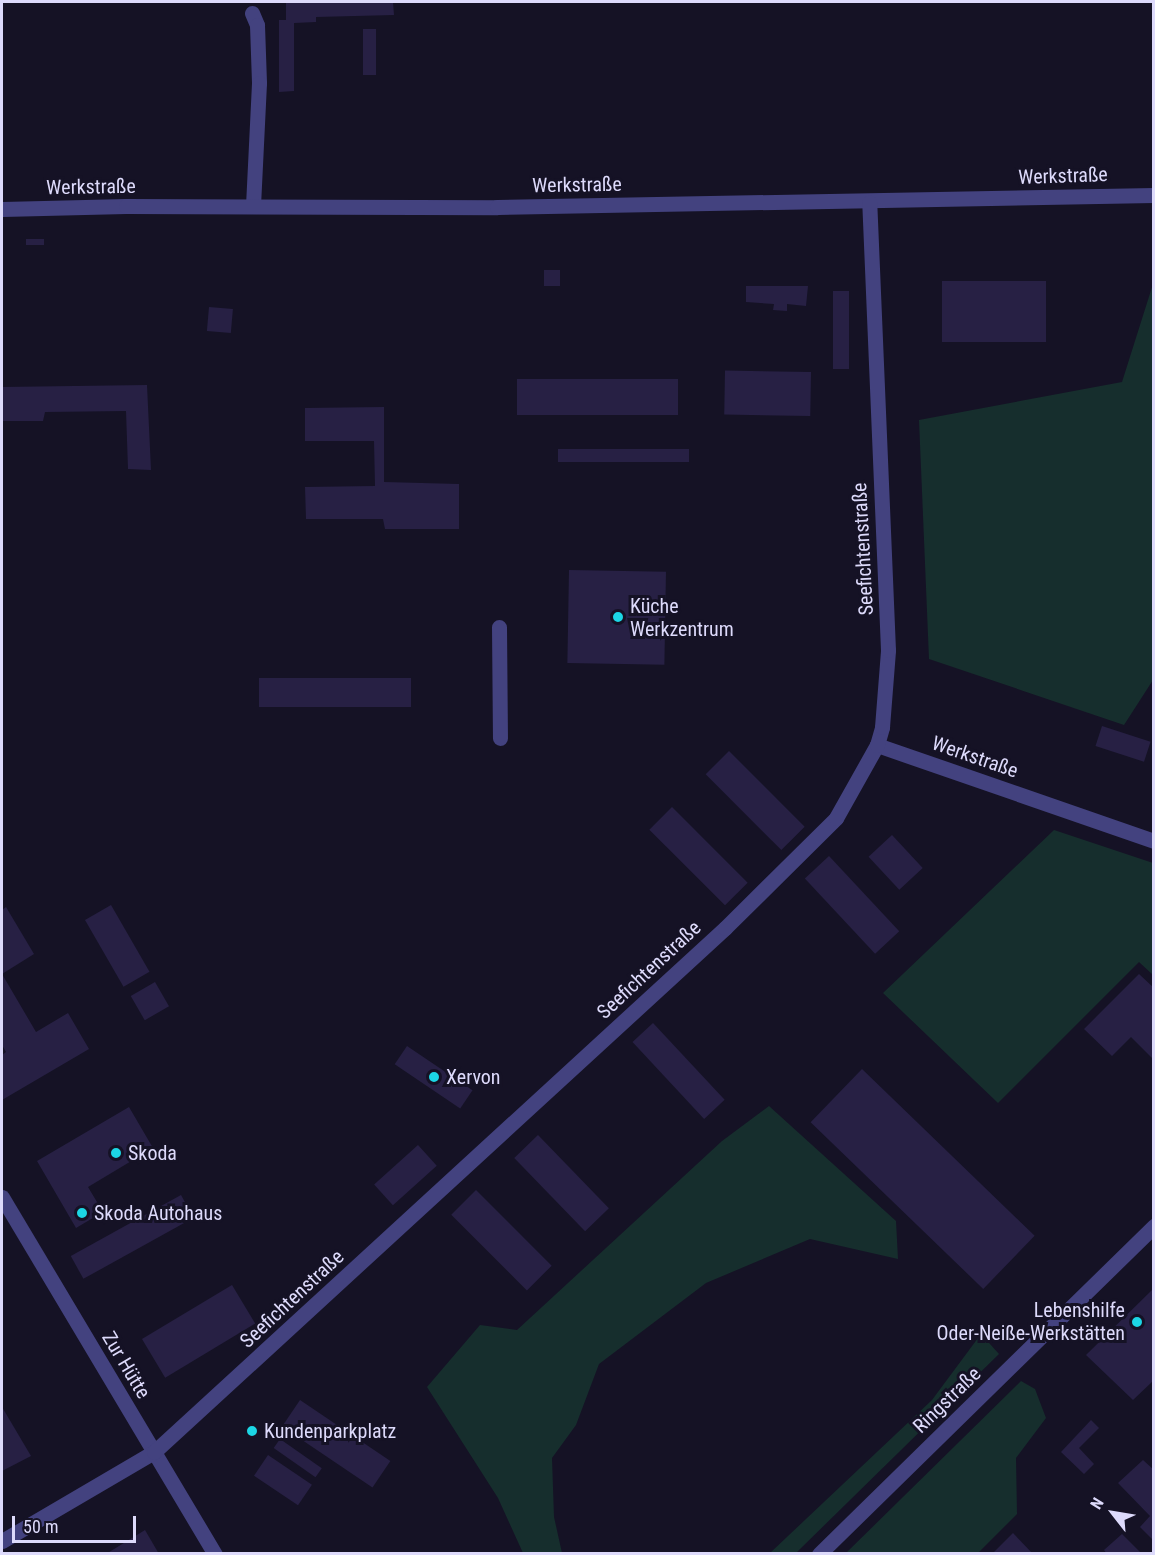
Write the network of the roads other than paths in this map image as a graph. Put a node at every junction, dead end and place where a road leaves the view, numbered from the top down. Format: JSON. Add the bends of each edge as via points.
{"nodes":[{"id":1,"x":252,"y":7,"type":"edge"},
{"id":2,"x":1154,"y":195,"type":"edge"},
{"id":3,"x":869,"y":202,"type":"junction"},
{"id":4,"x":253,"y":206,"type":"junction"},
{"id":5,"x":2,"y":209,"type":"edge"},
{"id":6,"x":499,"y":627,"type":"dead end"},
{"id":7,"x":500,"y":738,"type":"dead end"},
{"id":8,"x":877,"y":745,"type":"junction"},
{"id":9,"x":1154,"y":841,"type":"edge"},
{"id":10,"x":2,"y":1197,"type":"edge"},
{"id":11,"x":1154,"y":1226,"type":"edge"},
{"id":12,"x":154,"y":1452,"type":"junction"},
{"id":13,"x":2,"y":1541,"type":"edge"},
{"id":14,"x":215,"y":1554,"type":"edge"},
{"id":15,"x":819,"y":1554,"type":"edge"}],
"edges":[{"from":1,"to":4,"type":"street","via":[[257,25],[259,83]]},
{"from":2,"to":3,"type":"street","name":"Werkstraße"},
{"from":3,"to":4,"type":"street","name":"Werkstraße"},
{"from":3,"to":8,"type":"street","name":"Seefichtenstraße","via":[[888,650]]},
{"from":4,"to":5,"type":"street","name":"Werkstraße"},
{"from":6,"to":7,"type":"street"},
{"from":8,"to":9,"type":"street","name":"Werkstraße"},
{"from":8,"to":12,"type":"street","name":"Seefichtenstraße","via":[[836,818],[725,928]]},
{"from":10,"to":12,"type":"street","name":"Zur Hütte"},
{"from":11,"to":15,"type":"street","name":"Ringstraße"},
{"from":12,"to":13,"type":"street","name":"Seefichtenstraße"},
{"from":12,"to":14,"type":"street","name":"Zur Hütte"}]}
